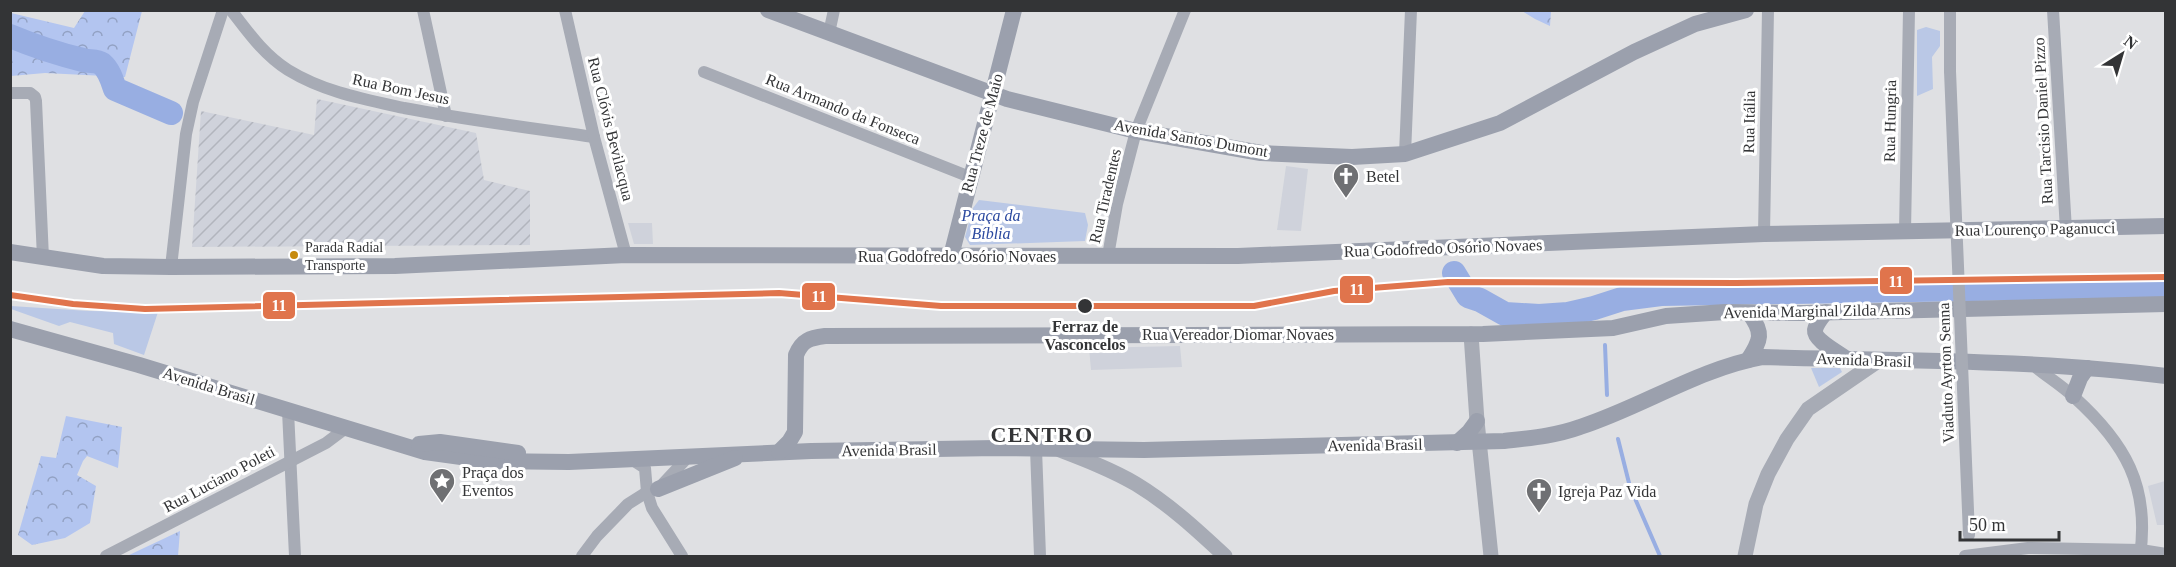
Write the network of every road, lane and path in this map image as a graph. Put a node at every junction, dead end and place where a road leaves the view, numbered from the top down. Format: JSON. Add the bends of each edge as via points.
{"nodes":[{"id":1,"x":223,"y":10,"type":"edge"},
{"id":2,"x":231,"y":10,"type":"edge"},
{"id":3,"x":423,"y":10,"type":"edge"},
{"id":4,"x":565,"y":10,"type":"edge"},
{"id":5,"x":768,"y":10,"type":"edge"},
{"id":6,"x":834,"y":10,"type":"edge"},
{"id":7,"x":1014,"y":10,"type":"edge"},
{"id":8,"x":1185,"y":10,"type":"edge"},
{"id":9,"x":1411,"y":10,"type":"edge"},
{"id":10,"x":1746,"y":10,"type":"edge"},
{"id":11,"x":1768,"y":10,"type":"edge"},
{"id":12,"x":1909,"y":10,"type":"edge"},
{"id":13,"x":1950,"y":10,"type":"edge"},
{"id":14,"x":2053,"y":10,"type":"edge"},
{"id":15,"x":1695,"y":17,"type":"edge"},
{"id":16,"x":829,"y":33,"type":"junction"},
{"id":17,"x":704,"y":72,"type":"dead end"},
{"id":18,"x":10,"y":93,"type":"edge"},
{"id":19,"x":993,"y":94,"type":"junction"},
{"id":20,"x":446,"y":116,"type":"junction"},
{"id":21,"x":1136,"y":131,"type":"junction"},
{"id":22,"x":594,"y":137,"type":"junction"},
{"id":23,"x":1405,"y":154,"type":"junction"},
{"id":24,"x":970,"y":177,"type":"junction"},
{"id":25,"x":2166,"y":226,"type":"edge"},
{"id":26,"x":2066,"y":230,"type":"junction"},
{"id":27,"x":1905,"y":232,"type":"junction"},
{"id":28,"x":1764,"y":234,"type":"junction"},
{"id":29,"x":10,"y":252,"type":"edge"},
{"id":30,"x":626,"y":255,"type":"junction"},
{"id":31,"x":951,"y":256,"type":"junction"},
{"id":32,"x":1108,"y":256,"type":"junction"},
{"id":33,"x":43,"y":258,"type":"junction"},
{"id":34,"x":171,"y":267,"type":"junction"},
{"id":35,"x":2166,"y":304,"type":"edge"},
{"id":36,"x":1826,"y":312,"type":"junction"},
{"id":37,"x":1749,"y":313,"type":"junction"},
{"id":38,"x":10,"y":329,"type":"edge"},
{"id":39,"x":1471,"y":334,"type":"junction"},
{"id":40,"x":1748,"y":360,"type":"junction"},
{"id":41,"x":1848,"y":360,"type":"junction"},
{"id":42,"x":1878,"y":361,"type":"junction"},
{"id":43,"x":2033,"y":365,"type":"junction"},
{"id":44,"x":2087,"y":368,"type":"junction"},
{"id":45,"x":2166,"y":376,"type":"edge"},
{"id":46,"x":2073,"y":396,"type":"junction"},
{"id":47,"x":288,"y":411,"type":"junction"},
{"id":48,"x":1476,"y":421,"type":"junction"},
{"id":49,"x":346,"y":428,"type":"junction"},
{"id":50,"x":795,"y":432,"type":"junction"},
{"id":51,"x":1479,"y":442,"type":"junction"},
{"id":52,"x":1457,"y":443,"type":"junction"},
{"id":53,"x":1036,"y":449,"type":"junction"},
{"id":54,"x":1060,"y":450,"type":"junction"},
{"id":55,"x":811,"y":451,"type":"junction"},
{"id":56,"x":779,"y":452,"type":"junction"},
{"id":57,"x":747,"y":454,"type":"junction"},
{"id":58,"x":689,"y":456,"type":"junction"},
{"id":59,"x":631,"y":459,"type":"junction"},
{"id":60,"x":290,"y":460,"type":"junction"},
{"id":61,"x":652,"y":490,"type":"junction"},
{"id":62,"x":1749,"y":532,"type":"junction"},
{"id":63,"x":2141,"y":553,"type":"edge"},
{"id":64,"x":2166,"y":554,"type":"edge"},
{"id":65,"x":106,"y":556,"type":"edge"},
{"id":66,"x":295,"y":556,"type":"edge"},
{"id":67,"x":582,"y":556,"type":"edge"},
{"id":68,"x":682,"y":556,"type":"edge"},
{"id":69,"x":1040,"y":556,"type":"edge"},
{"id":70,"x":1225,"y":556,"type":"edge"},
{"id":71,"x":1491,"y":556,"type":"edge"},
{"id":72,"x":1744,"y":556,"type":"edge"},
{"id":73,"x":1757,"y":556,"type":"edge"},
{"id":74,"x":1968,"y":556,"type":"edge"}],
"edges":[{"from":1,"to":34,"type":"street","via":[[186,134]]},
{"from":2,"to":20,"type":"street","name":"Rua Bom Jesus","via":[[258,46],[286,69],[321,88]]},
{"from":3,"to":20,"type":"street"},
{"from":4,"to":22,"type":"street","name":"Rua Clóvis Bevilacqua"},
{"from":5,"to":16,"type":"main road","name":"Avenida Santos Dumont"},
{"from":6,"to":16,"type":"street"},
{"from":7,"to":19,"type":"main road","name":"Rua Treze de Maio"},
{"from":8,"to":21,"type":"street","name":"Rua Tiradentes"},
{"from":9,"to":23,"type":"street"},
{"from":10,"to":15,"type":"main road","name":"Avenida Santos Dumont"},
{"from":11,"to":28,"type":"street","name":"Rua Itália"},
{"from":12,"to":27,"type":"street","name":"Rua Hungria"},
{"from":13,"to":74,"type":"street","name":"Viaduto Ayrton Senna","bridge":true},
{"from":14,"to":26,"type":"street","name":"Rua Tarcisio Daniel Pizzo"},
{"from":15,"to":23,"type":"main road","name":"Avenida Santos Dumont","via":[[1500,123]]},
{"from":16,"to":19,"type":"main road","name":"Avenida Santos Dumont"},
{"from":17,"to":24,"type":"street","name":"Rua Armando da Fonseca"},
{"from":18,"to":33,"type":"street","via":[[30,93],[35,97]]},
{"from":19,"to":21,"type":"main road","name":"Avenida Santos Dumont"},
{"from":19,"to":24,"type":"main road","name":"Rua Treze de Maio"},
{"from":20,"to":22,"type":"street","name":"Rua Bom Jesus"},
{"from":21,"to":23,"type":"main road","name":"Avenida Santos Dumont","via":[[1261,153],[1352,157]]},
{"from":21,"to":32,"type":"street","name":"Rua Tiradentes"},
{"from":22,"to":30,"type":"street","name":"Rua Clóvis Bevilacqua"},
{"from":24,"to":31,"type":"main road","name":"Rua Treze de Maio"},
{"from":25,"to":26,"type":"main road","name":"Rua Lourenço Paganucci"},
{"from":26,"to":27,"type":"main road","name":"Rua Lourenço Paganucci"},
{"from":27,"to":28,"type":"main road","name":"Rua Godofredo Osório Novaes"},
{"from":28,"to":32,"type":"main road","name":"Rua Godofredo Osório Novaes","via":[[1238,256]]},
{"from":29,"to":33,"type":"main road","name":"Rua Godofredo Osório Novaes"},
{"from":30,"to":31,"type":"main road","name":"Rua Godofredo Osório Novaes"},
{"from":30,"to":34,"type":"main road","name":"Rua Godofredo Osório Novaes","via":[[395,266]]},
{"from":31,"to":32,"type":"main road","name":"Rua Godofredo Osório Novaes"},
{"from":33,"to":34,"type":"main road","name":"Rua Godofredo Osório Novaes","via":[[102,266]]},
{"from":35,"to":36,"type":"main road","name":"Avenida Marginal Zilda Arns"},
{"from":36,"to":37,"type":"main road","name":"Avenida Marginal Zilda Arns"},
{"from":36,"to":41,"type":"main road","via":[[1815,328],[1816,335]]},
{"from":37,"to":39,"type":"main road","name":"Avenida Marginal Zilda Arns","via":[[1666,316],[1613,328]]},
{"from":37,"to":40,"type":"main road","via":[[1760,335]]},
{"from":38,"to":47,"type":"main road","name":"Avenida Brasil"},
{"from":39,"to":48,"type":"street"},
{"from":39,"to":50,"type":"main road","name":"Rua Vereador Diomar Novaes","via":[[810,338],[796,355]]},
{"from":40,"to":41,"type":"main road","name":"Avenida Brasil"},
{"from":40,"to":51,"type":"main road","name":"Avenida Brasil","via":[[1580,427],[1547,436]]},
{"from":41,"to":42,"type":"main road","name":"Avenida Brasil"},
{"from":42,"to":43,"type":"main road","name":"Avenida Brasil"},
{"from":42,"to":62,"type":"street","via":[[1808,409],[1772,465]]},
{"from":43,"to":44,"type":"main road","name":"Avenida Brasil"},
{"from":43,"to":46,"type":"street"},
{"from":44,"to":45,"type":"main road","name":"Avenida Brasil"},
{"from":44,"to":46,"type":"main road"},
{"from":46,"to":63,"type":"street","via":[[2128,461],[2140,491],[2144,521]]},
{"from":47,"to":49,"type":"main road","name":"Avenida Brasil"},
{"from":47,"to":60,"type":"street"},
{"from":48,"to":51,"type":"street"},
{"from":48,"to":52,"type":"main road"},
{"from":49,"to":59,"type":"main road","name":"Avenida Brasil","via":[[406,445],[440,442],[569,462]]},
{"from":49,"to":60,"type":"street","name":"Rua Luciano Poleti","via":[[326,443]]},
{"from":50,"to":55,"type":"main road"},
{"from":50,"to":56,"type":"main road"},
{"from":51,"to":52,"type":"main road","name":"Avenida Brasil"},
{"from":51,"to":71,"type":"street"},
{"from":52,"to":54,"type":"main road","name":"Avenida Brasil"},
{"from":53,"to":54,"type":"main road","name":"Avenida Brasil"},
{"from":53,"to":55,"type":"main road","name":"Avenida Brasil"},
{"from":53,"to":69,"type":"street"},
{"from":54,"to":70,"type":"street","via":[[1150,493]]},
{"from":55,"to":56,"type":"main road","name":"Avenida Brasil"},
{"from":56,"to":57,"type":"main road","name":"Avenida Brasil"},
{"from":57,"to":58,"type":"main road","name":"Avenida Brasil"},
{"from":57,"to":61,"type":"main road"},
{"from":58,"to":59,"type":"main road","name":"Avenida Brasil"},
{"from":58,"to":61,"type":"street"},
{"from":59,"to":61,"type":"street","via":[[645,468]]},
{"from":60,"to":65,"type":"street","name":"Rua Luciano Poleti"},
{"from":60,"to":66,"type":"street"},
{"from":61,"to":67,"type":"street","via":[[628,504]]},
{"from":61,"to":68,"type":"street","via":[[652,508]]},
{"from":62,"to":72,"type":"street"},
{"from":62,"to":73,"type":"street"},
{"from":63,"to":64,"type":"street"},
{"from":63,"to":74,"type":"street","via":[[2028,548]]}]}
